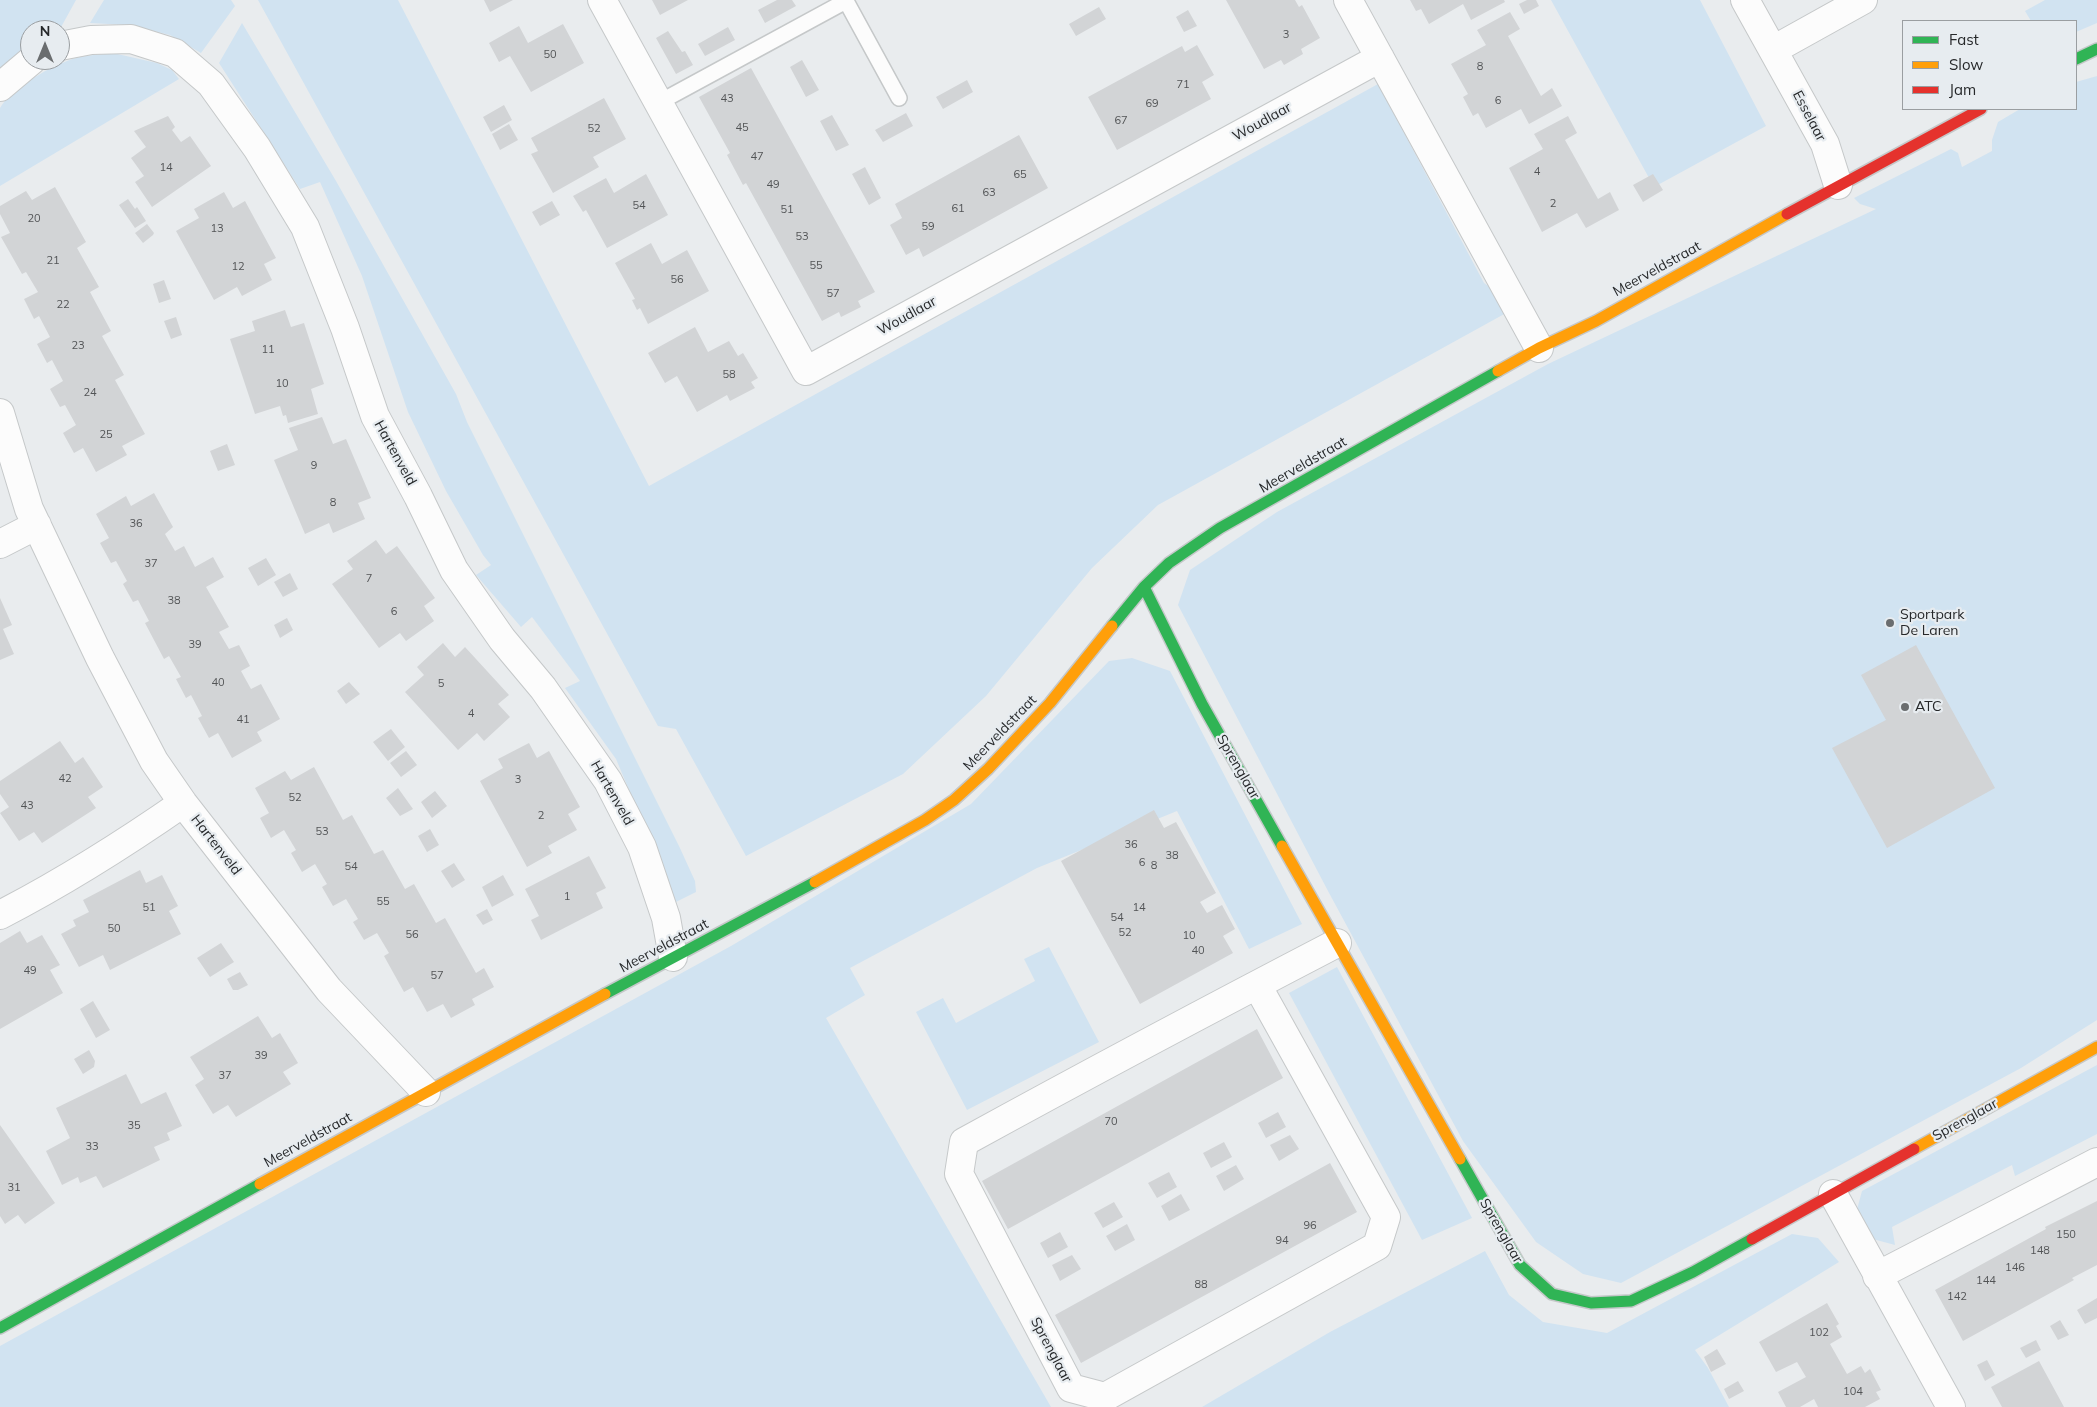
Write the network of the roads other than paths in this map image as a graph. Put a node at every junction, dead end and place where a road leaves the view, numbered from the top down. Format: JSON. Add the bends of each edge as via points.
{"nodes":[{"id":1,"x":602,"y":0,"type":"edge"},
{"id":2,"x":1348,"y":0,"type":"edge"},
{"id":3,"x":1746,"y":0,"type":"edge"},
{"id":4,"x":1863,"y":0,"type":"edge"},
{"id":5,"x":70,"y":44,"type":"edge"},
{"id":6,"x":2097,"y":49,"type":"edge"},
{"id":7,"x":1774,"y":50,"type":"junction"},
{"id":8,"x":1380,"y":58,"type":"junction"},
{"id":9,"x":2077,"y":59,"type":"edge"},
{"id":10,"x":20,"y":70,"type":"edge"},
{"id":11,"x":0,"y":87,"type":"edge"},
{"id":12,"x":899,"y":98,"type":"dead end"},
{"id":13,"x":658,"y":103,"type":"junction"},
{"id":14,"x":1979,"y":110,"type":"edge"},
{"id":15,"x":1838,"y":185,"type":"junction"},
{"id":16,"x":1539,"y":348,"type":"junction"},
{"id":17,"x":0,"y":413,"type":"edge"},
{"id":18,"x":37,"y":525,"type":"junction"},
{"id":19,"x":0,"y":544,"type":"edge"},
{"id":20,"x":1144,"y":588,"type":"junction"},
{"id":21,"x":183,"y":803,"type":"junction"},
{"id":22,"x":0,"y":915,"type":"edge"},
{"id":23,"x":1338,"y":943,"type":"junction"},
{"id":24,"x":673,"y":957,"type":"junction"},
{"id":25,"x":1257,"y":984,"type":"junction"},
{"id":26,"x":2097,"y":1047,"type":"edge"},
{"id":27,"x":426,"y":1092,"type":"junction"},
{"id":28,"x":2097,"y":1162,"type":"edge"},
{"id":29,"x":1833,"y":1194,"type":"junction"},
{"id":30,"x":1877,"y":1276,"type":"junction"},
{"id":31,"x":0,"y":1328,"type":"edge"},
{"id":32,"x":1951,"y":1407,"type":"edge"}],
"edges":[{"from":1,"to":13,"type":"street","name":"Woudlaar"},
{"from":2,"to":8,"type":"street"},
{"from":3,"to":7,"type":"street","name":"Esselaar"},
{"from":4,"to":7,"type":"street"},
{"from":5,"to":24,"type":"street","name":"Hartenveld","via":[[131,39],[175,52],[211,84],[257,148],[305,227],[375,416],[454,570],[608,780],[642,847],[666,918]]},
{"from":6,"to":9,"type":"street"},
{"from":7,"to":15,"type":"street","name":"Esselaar","via":[[1825,144]]},
{"from":8,"to":13,"type":"street","name":"Woudlaar","via":[[806,371]]},
{"from":8,"to":16,"type":"street"},
{"from":10,"to":11,"type":"street"},
{"from":12,"to":13,"type":"lane","via":[[846,1]]},
{"from":14,"to":15,"type":"street","name":"Meerveldstraat"},
{"from":15,"to":16,"type":"street","name":"Meerveldstraat","via":[[1596,321]]},
{"from":16,"to":20,"type":"street","name":"Meerveldstraat","via":[[1220,528],[1169,563]]},
{"from":17,"to":18,"type":"street","name":"Hartenveld","via":[[29,509]]},
{"from":18,"to":19,"type":"street"},
{"from":18,"to":21,"type":"street","name":"Hartenveld","via":[[154,761]]},
{"from":20,"to":23,"type":"street","name":"Sprenglaar","via":[[1202,704]]},
{"from":20,"to":24,"type":"street","name":"Meerveldstraat","via":[[1050,703],[954,800],[925,820],[784,900]]},
{"from":21,"to":22,"type":"street","name":"Hartenveld","via":[[134,837]]},
{"from":21,"to":27,"type":"street","name":"Hartenveld","via":[[329,990]]},
{"from":23,"to":25,"type":"street","name":"Sprenglaar"},
{"from":23,"to":29,"type":"street","name":"Sprenglaar","via":[[1520,1266],[1552,1294],[1591,1303],[1631,1301],[1693,1272]]},
{"from":24,"to":27,"type":"street","name":"Meerveldstraat"},
{"from":25,"to":25,"type":"street","name":"Sprenglaar","via":[[1386,1217],[1377,1246],[1105,1397],[1071,1388],[959,1174],[964,1142]]},
{"from":26,"to":29,"type":"street","name":"Sprenglaar"},
{"from":27,"to":31,"type":"street","name":"Meerveldstraat"},
{"from":28,"to":30,"type":"street"},
{"from":29,"to":30,"type":"street"},
{"from":30,"to":32,"type":"street"}]}
